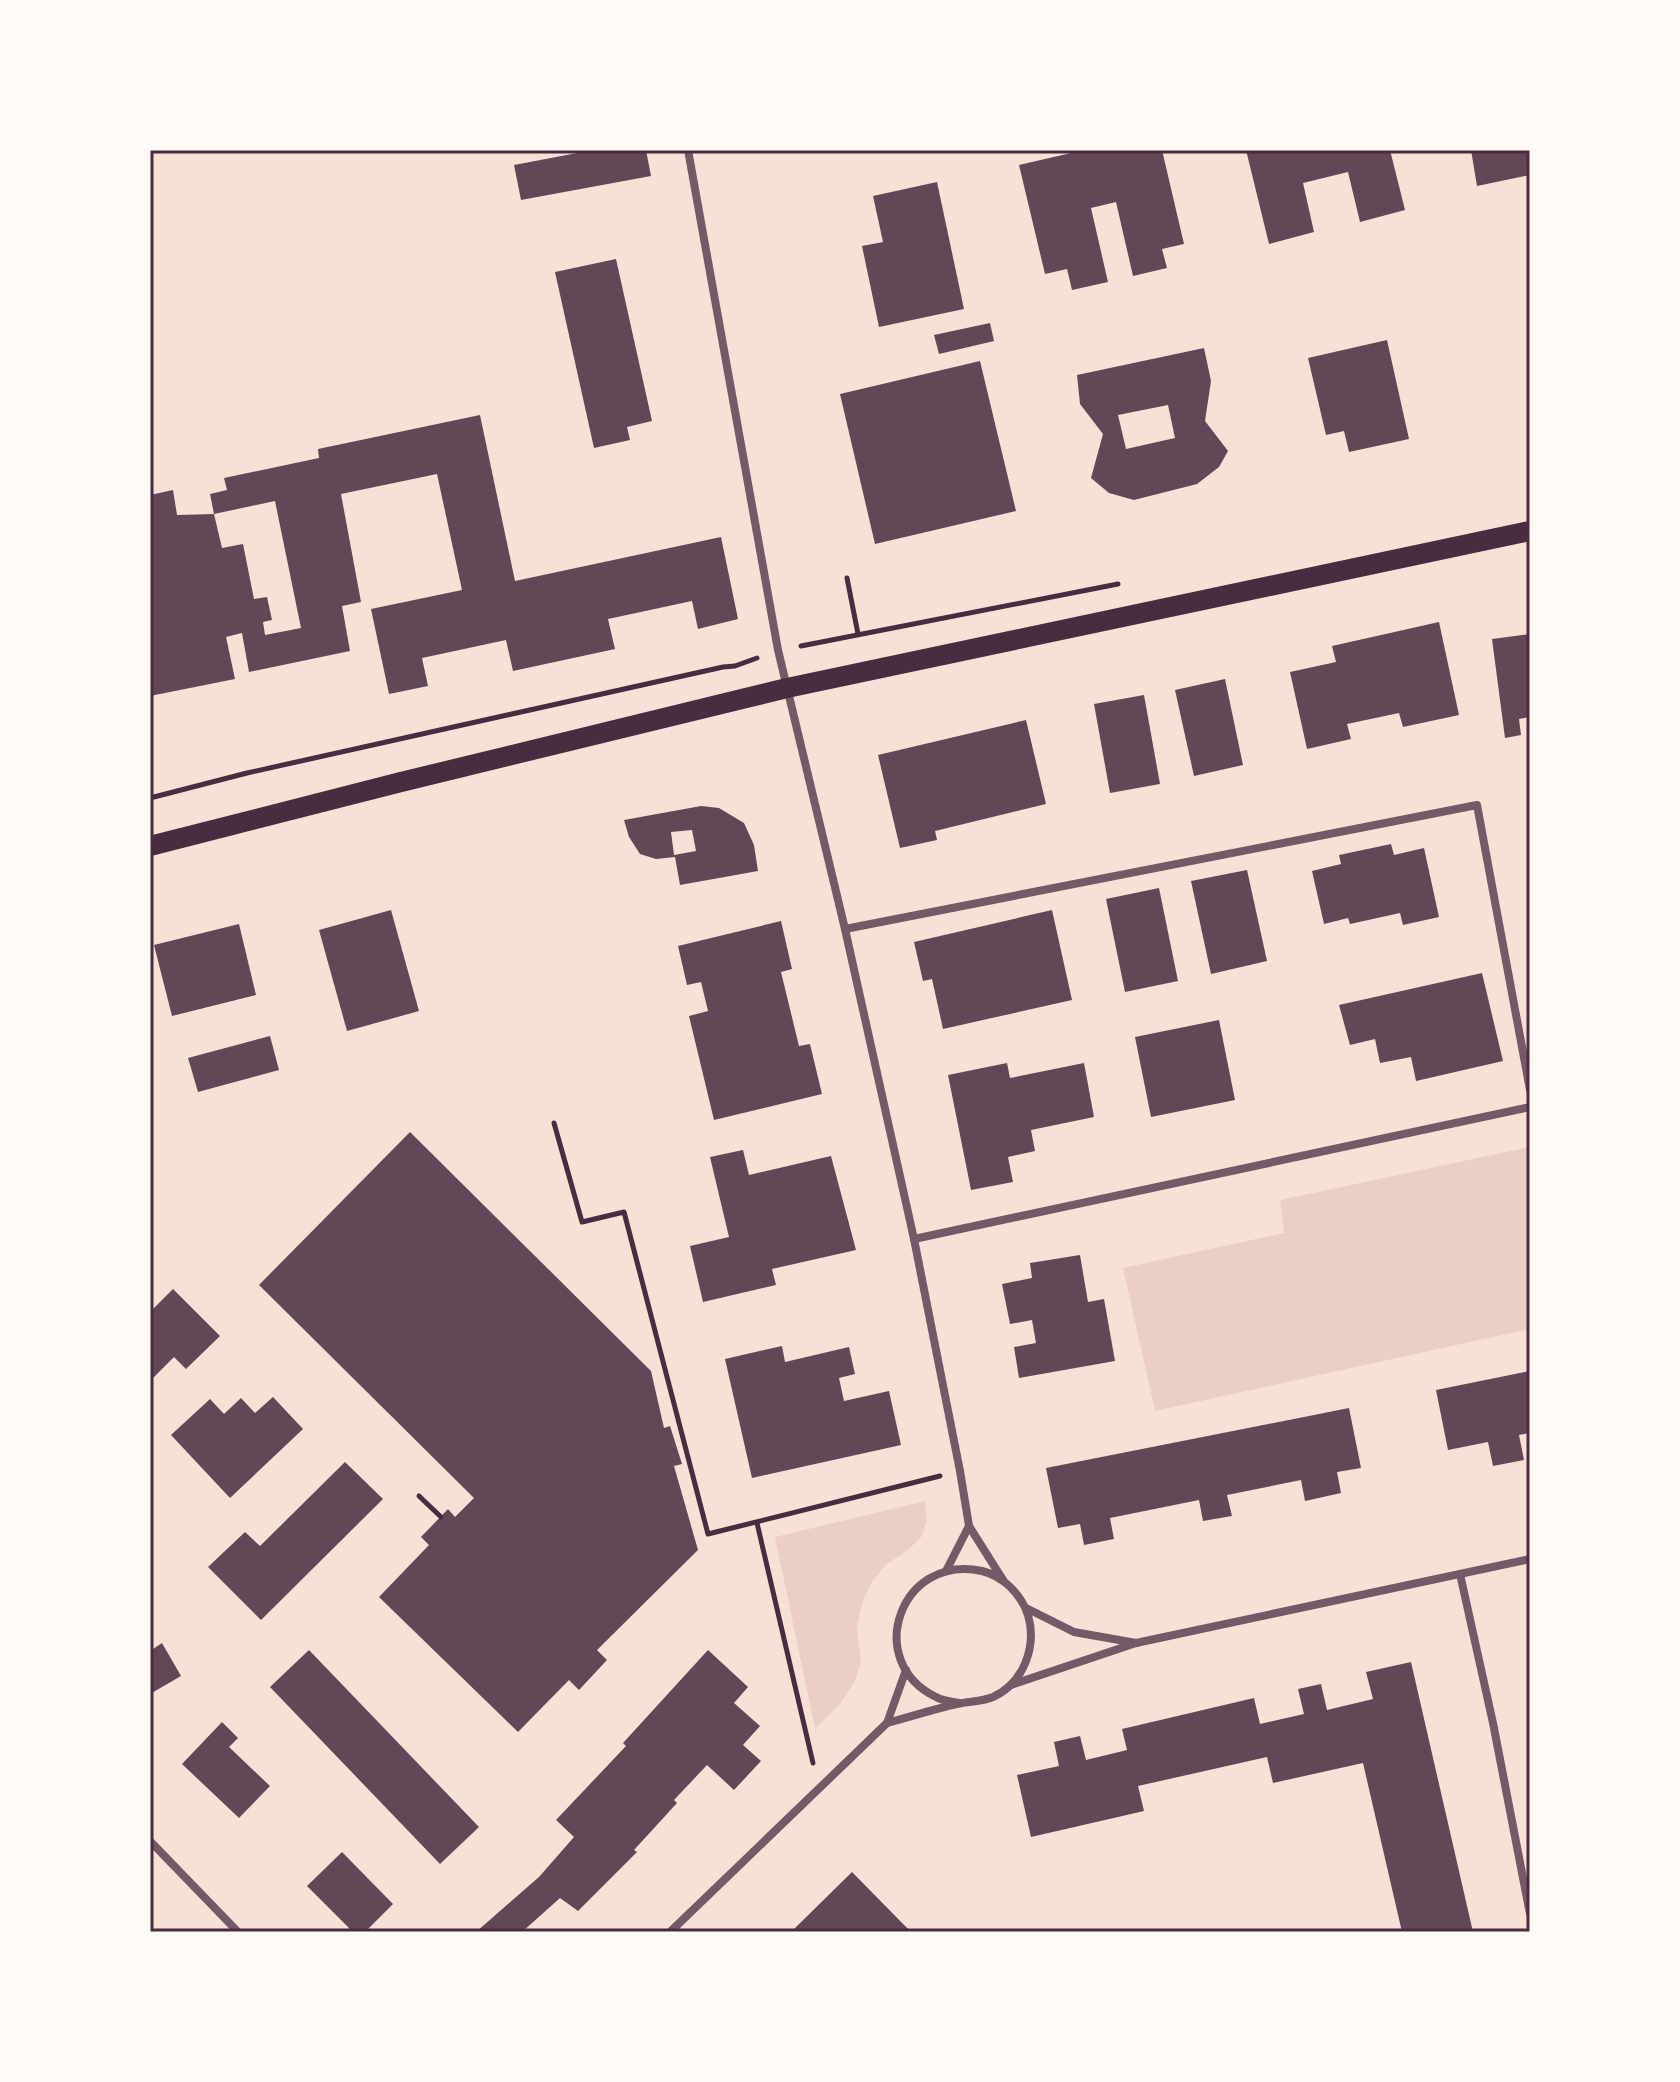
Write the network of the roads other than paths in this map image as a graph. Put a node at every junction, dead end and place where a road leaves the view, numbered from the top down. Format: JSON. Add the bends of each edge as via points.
{"nodes":[{"id":1,"x":688,"y":150,"type":"edge"},
{"id":2,"x":1530,"y":531,"type":"edge"},
{"id":3,"x":787,"y":688,"type":"junction"},
{"id":4,"x":150,"y":846,"type":"edge"},
{"id":5,"x":845,"y":929,"type":"junction"},
{"id":6,"x":1530,"y":1090,"type":"edge"},
{"id":7,"x":1530,"y":1107,"type":"edge"},
{"id":8,"x":914,"y":1239,"type":"junction"},
{"id":9,"x":969,"y":1526,"type":"junction"},
{"id":10,"x":1530,"y":1559,"type":"edge"},
{"id":11,"x":946,"y":1571,"type":"junction"},
{"id":12,"x":1460,"y":1574,"type":"junction"},
{"id":13,"x":1003,"y":1580,"type":"junction"},
{"id":14,"x":1026,"y":1608,"type":"junction"},
{"id":15,"x":1136,"y":1643,"type":"junction"},
{"id":16,"x":906,"y":1670,"type":"junction"},
{"id":17,"x":1011,"y":1685,"type":"junction"},
{"id":18,"x":960,"y":1703,"type":"junction"},
{"id":19,"x":887,"y":1723,"type":"junction"},
{"id":20,"x":150,"y":1841,"type":"edge"},
{"id":21,"x":1530,"y":1914,"type":"edge"},
{"id":22,"x":238,"y":1932,"type":"edge"},
{"id":23,"x":670,"y":1932,"type":"edge"}],
"edges":[{"from":1,"to":3,"type":"street"},
{"from":2,"to":3,"type":"main road"},
{"from":3,"to":4,"type":"main road"},
{"from":3,"to":5,"type":"street"},
{"from":5,"to":6,"type":"street","via":[[1477,805]]},
{"from":5,"to":8,"type":"street"},
{"from":7,"to":8,"type":"street"},
{"from":8,"to":9,"type":"street"},
{"from":9,"to":11,"type":"street"},
{"from":9,"to":13,"type":"street"},
{"from":10,"to":12,"type":"street"},
{"from":11,"to":13,"type":"street","via":[[966,1568]]},
{"from":11,"to":16,"type":"street","via":[[927,1579],[901,1610],[896,1630]]},
{"from":12,"to":15,"type":"street"},
{"from":12,"to":21,"type":"street"},
{"from":13,"to":14,"type":"street"},
{"from":14,"to":15,"type":"street","via":[[1074,1632]]},
{"from":14,"to":17,"type":"street","via":[[1030,1649]]},
{"from":15,"to":17,"type":"street"},
{"from":16,"to":18,"type":"street","via":[[938,1699]]},
{"from":16,"to":19,"type":"street"},
{"from":17,"to":18,"type":"street","via":[[996,1696]]},
{"from":18,"to":19,"type":"street"},
{"from":19,"to":23,"type":"street"},
{"from":20,"to":22,"type":"street"}]}
